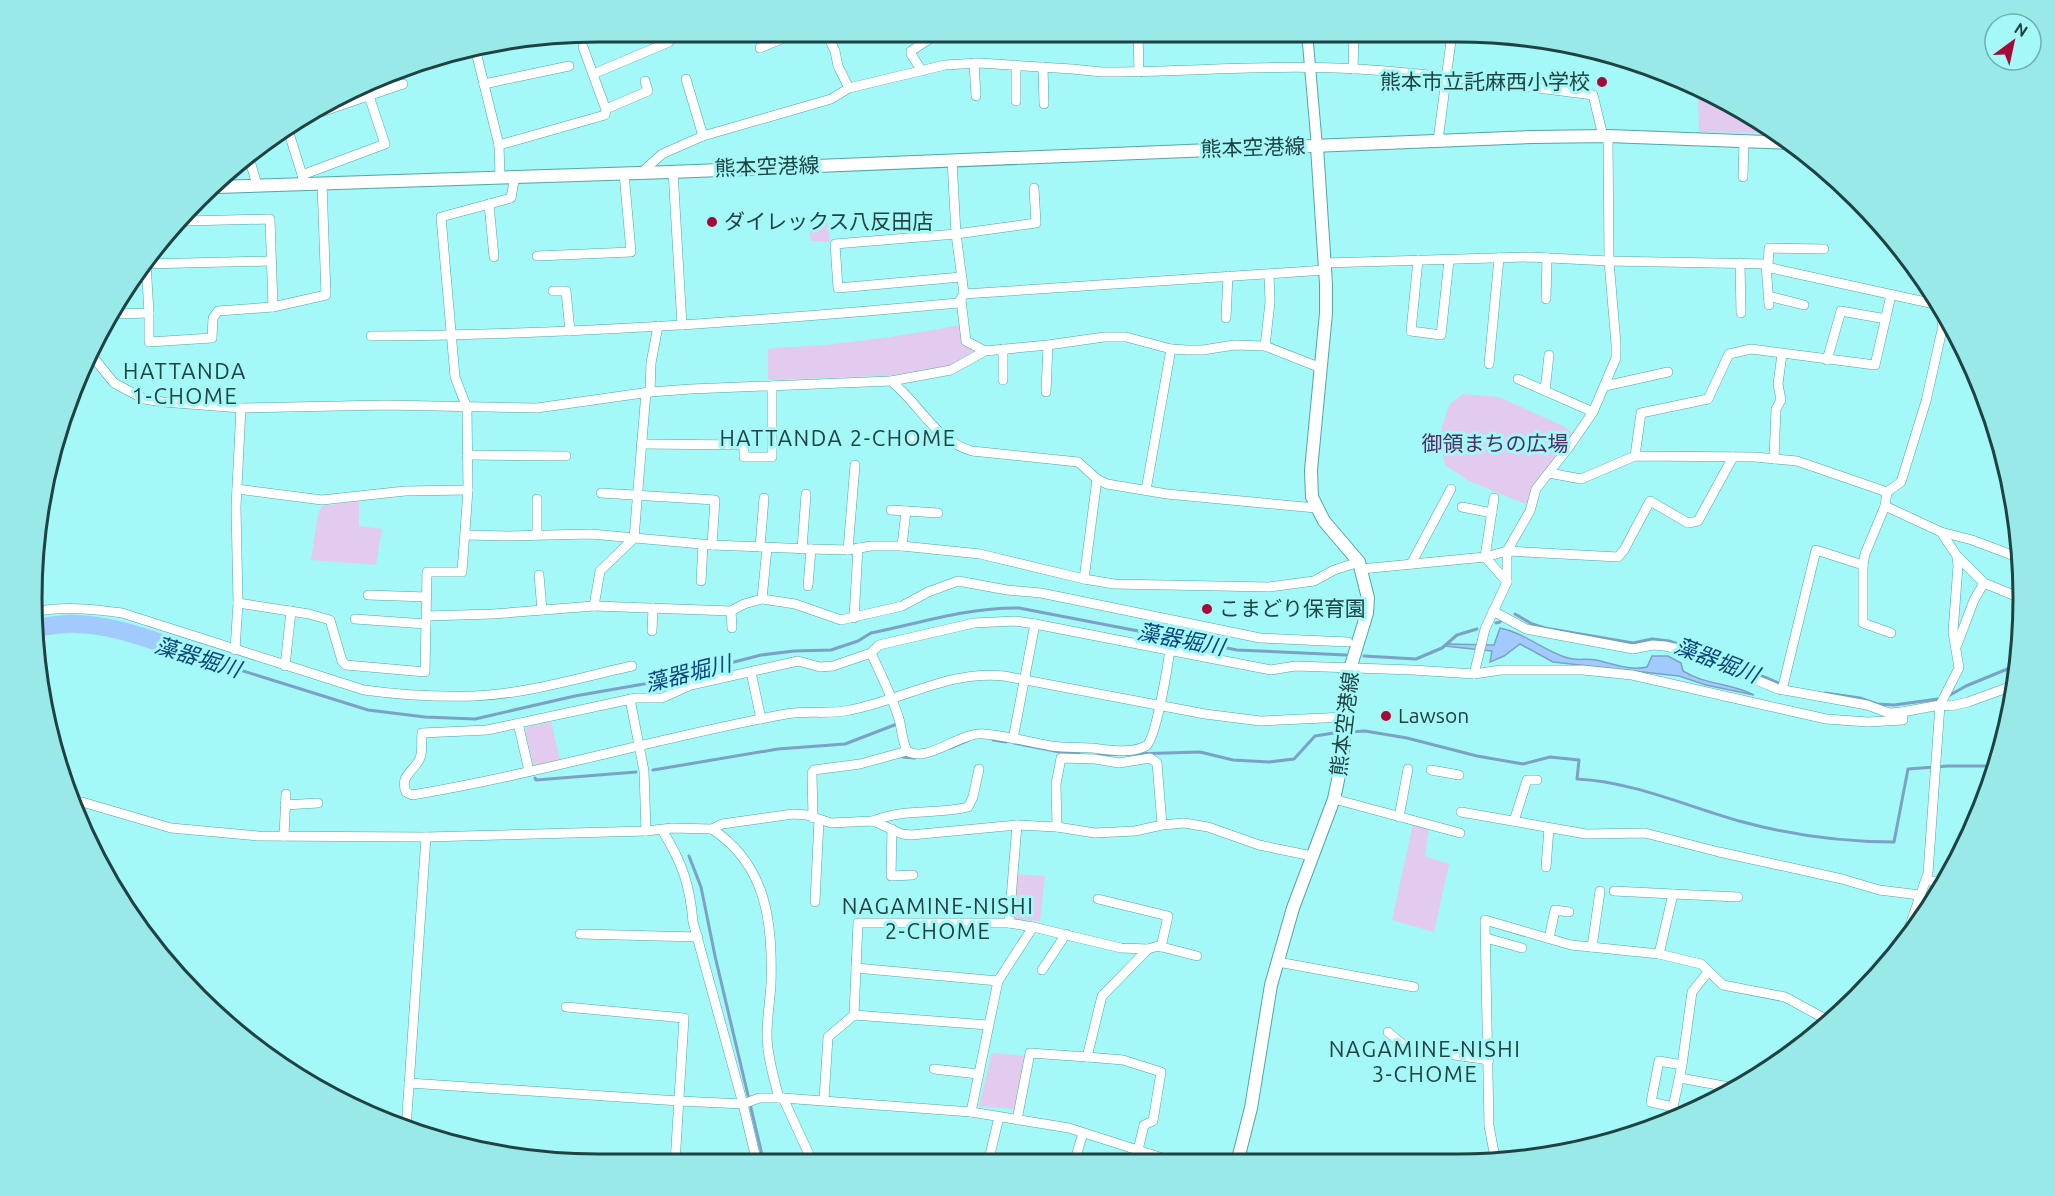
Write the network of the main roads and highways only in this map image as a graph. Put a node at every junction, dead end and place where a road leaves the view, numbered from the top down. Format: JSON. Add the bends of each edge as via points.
{"nodes":[{"id":1,"x":1775,"y":142,"type":"edge"},
{"id":2,"x":1317,"y":147,"type":"junction"},
{"id":3,"x":224,"y":187,"type":"edge"},
{"id":4,"x":1239,"y":1154,"type":"edge"}],
"edges":[{"from":1,"to":2,"type":"main road","name":"熊本空港線","via":[[1606,136]]},
{"from":2,"to":3,"type":"main road","name":"熊本空港線","via":[[322,183],[303,179]]},
{"from":2,"to":4,"type":"main road","name":"熊本空港線","via":[[1326,314],[1311,470],[1312,497],[1324,521],[1360,565],[1368,598],[1367,613],[1350,669],[1335,799],[1293,908],[1271,985]]}]}
